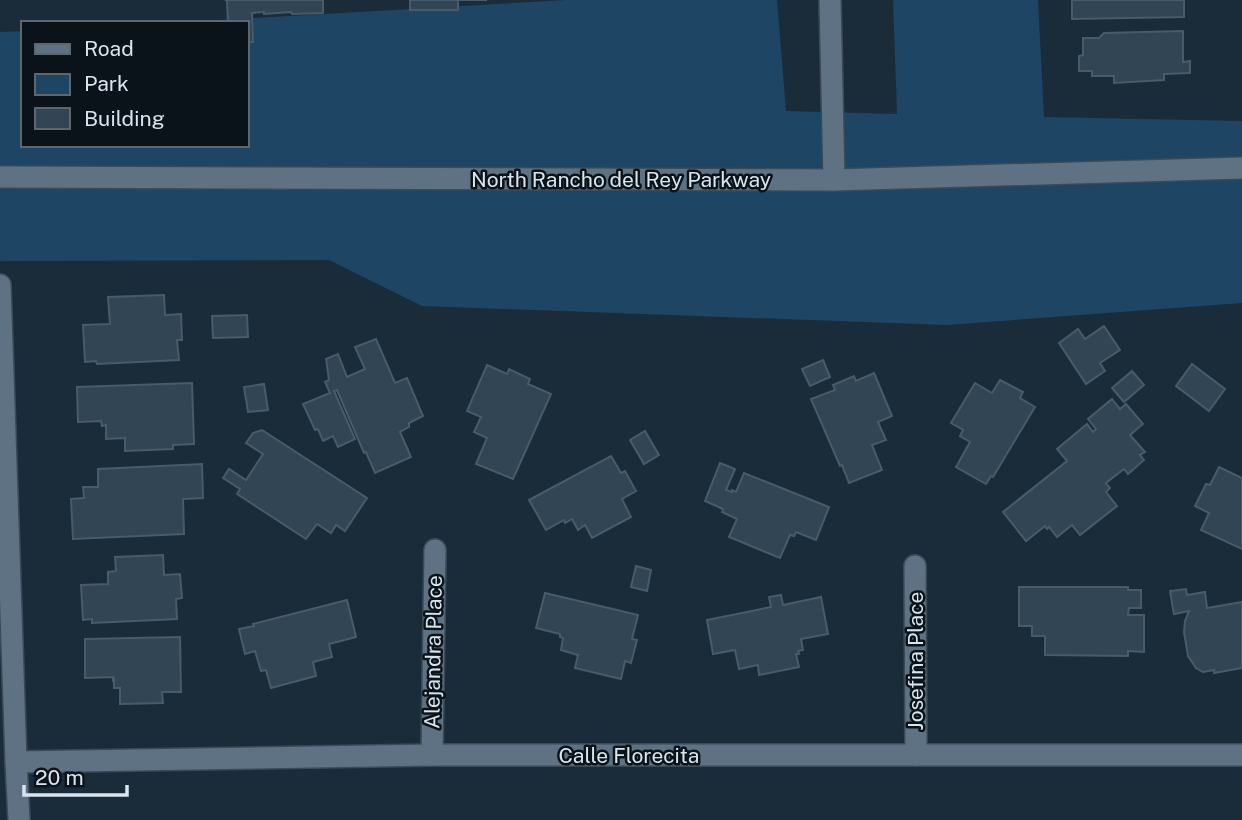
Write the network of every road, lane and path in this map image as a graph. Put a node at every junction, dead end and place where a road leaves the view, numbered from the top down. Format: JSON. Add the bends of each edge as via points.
{"nodes":[{"id":1,"x":830,"y":0,"type":"edge"},
{"id":2,"x":1242,"y":168,"type":"edge"},
{"id":3,"x":0,"y":177,"type":"edge"},
{"id":4,"x":834,"y":180,"type":"junction"},
{"id":5,"x":0,"y":285,"type":"edge"},
{"id":6,"x":435,"y":550,"type":"dead end"},
{"id":7,"x":915,"y":566,"type":"dead end"},
{"id":8,"x":1242,"y":754,"type":"edge"},
{"id":9,"x":432,"y":755,"type":"junction"},
{"id":10,"x":916,"y":755,"type":"junction"},
{"id":11,"x":16,"y":762,"type":"junction"},
{"id":12,"x":19,"y":820,"type":"edge"}],
"edges":[{"from":1,"to":4,"type":"street"},
{"from":2,"to":4,"type":"street","name":"North Rancho del Rey Parkway"},
{"from":3,"to":4,"type":"street","name":"North Rancho del Rey Parkway"},
{"from":5,"to":11,"type":"street"},
{"from":6,"to":9,"type":"street","name":"Alejandra Place"},
{"from":7,"to":10,"type":"street","name":"Josefina Place"},
{"from":8,"to":10,"type":"street","name":"Calle Florecita"},
{"from":9,"to":10,"type":"street","name":"Calle Florecita"},
{"from":9,"to":11,"type":"street","name":"Calle Florecita"},
{"from":11,"to":12,"type":"street"}]}
